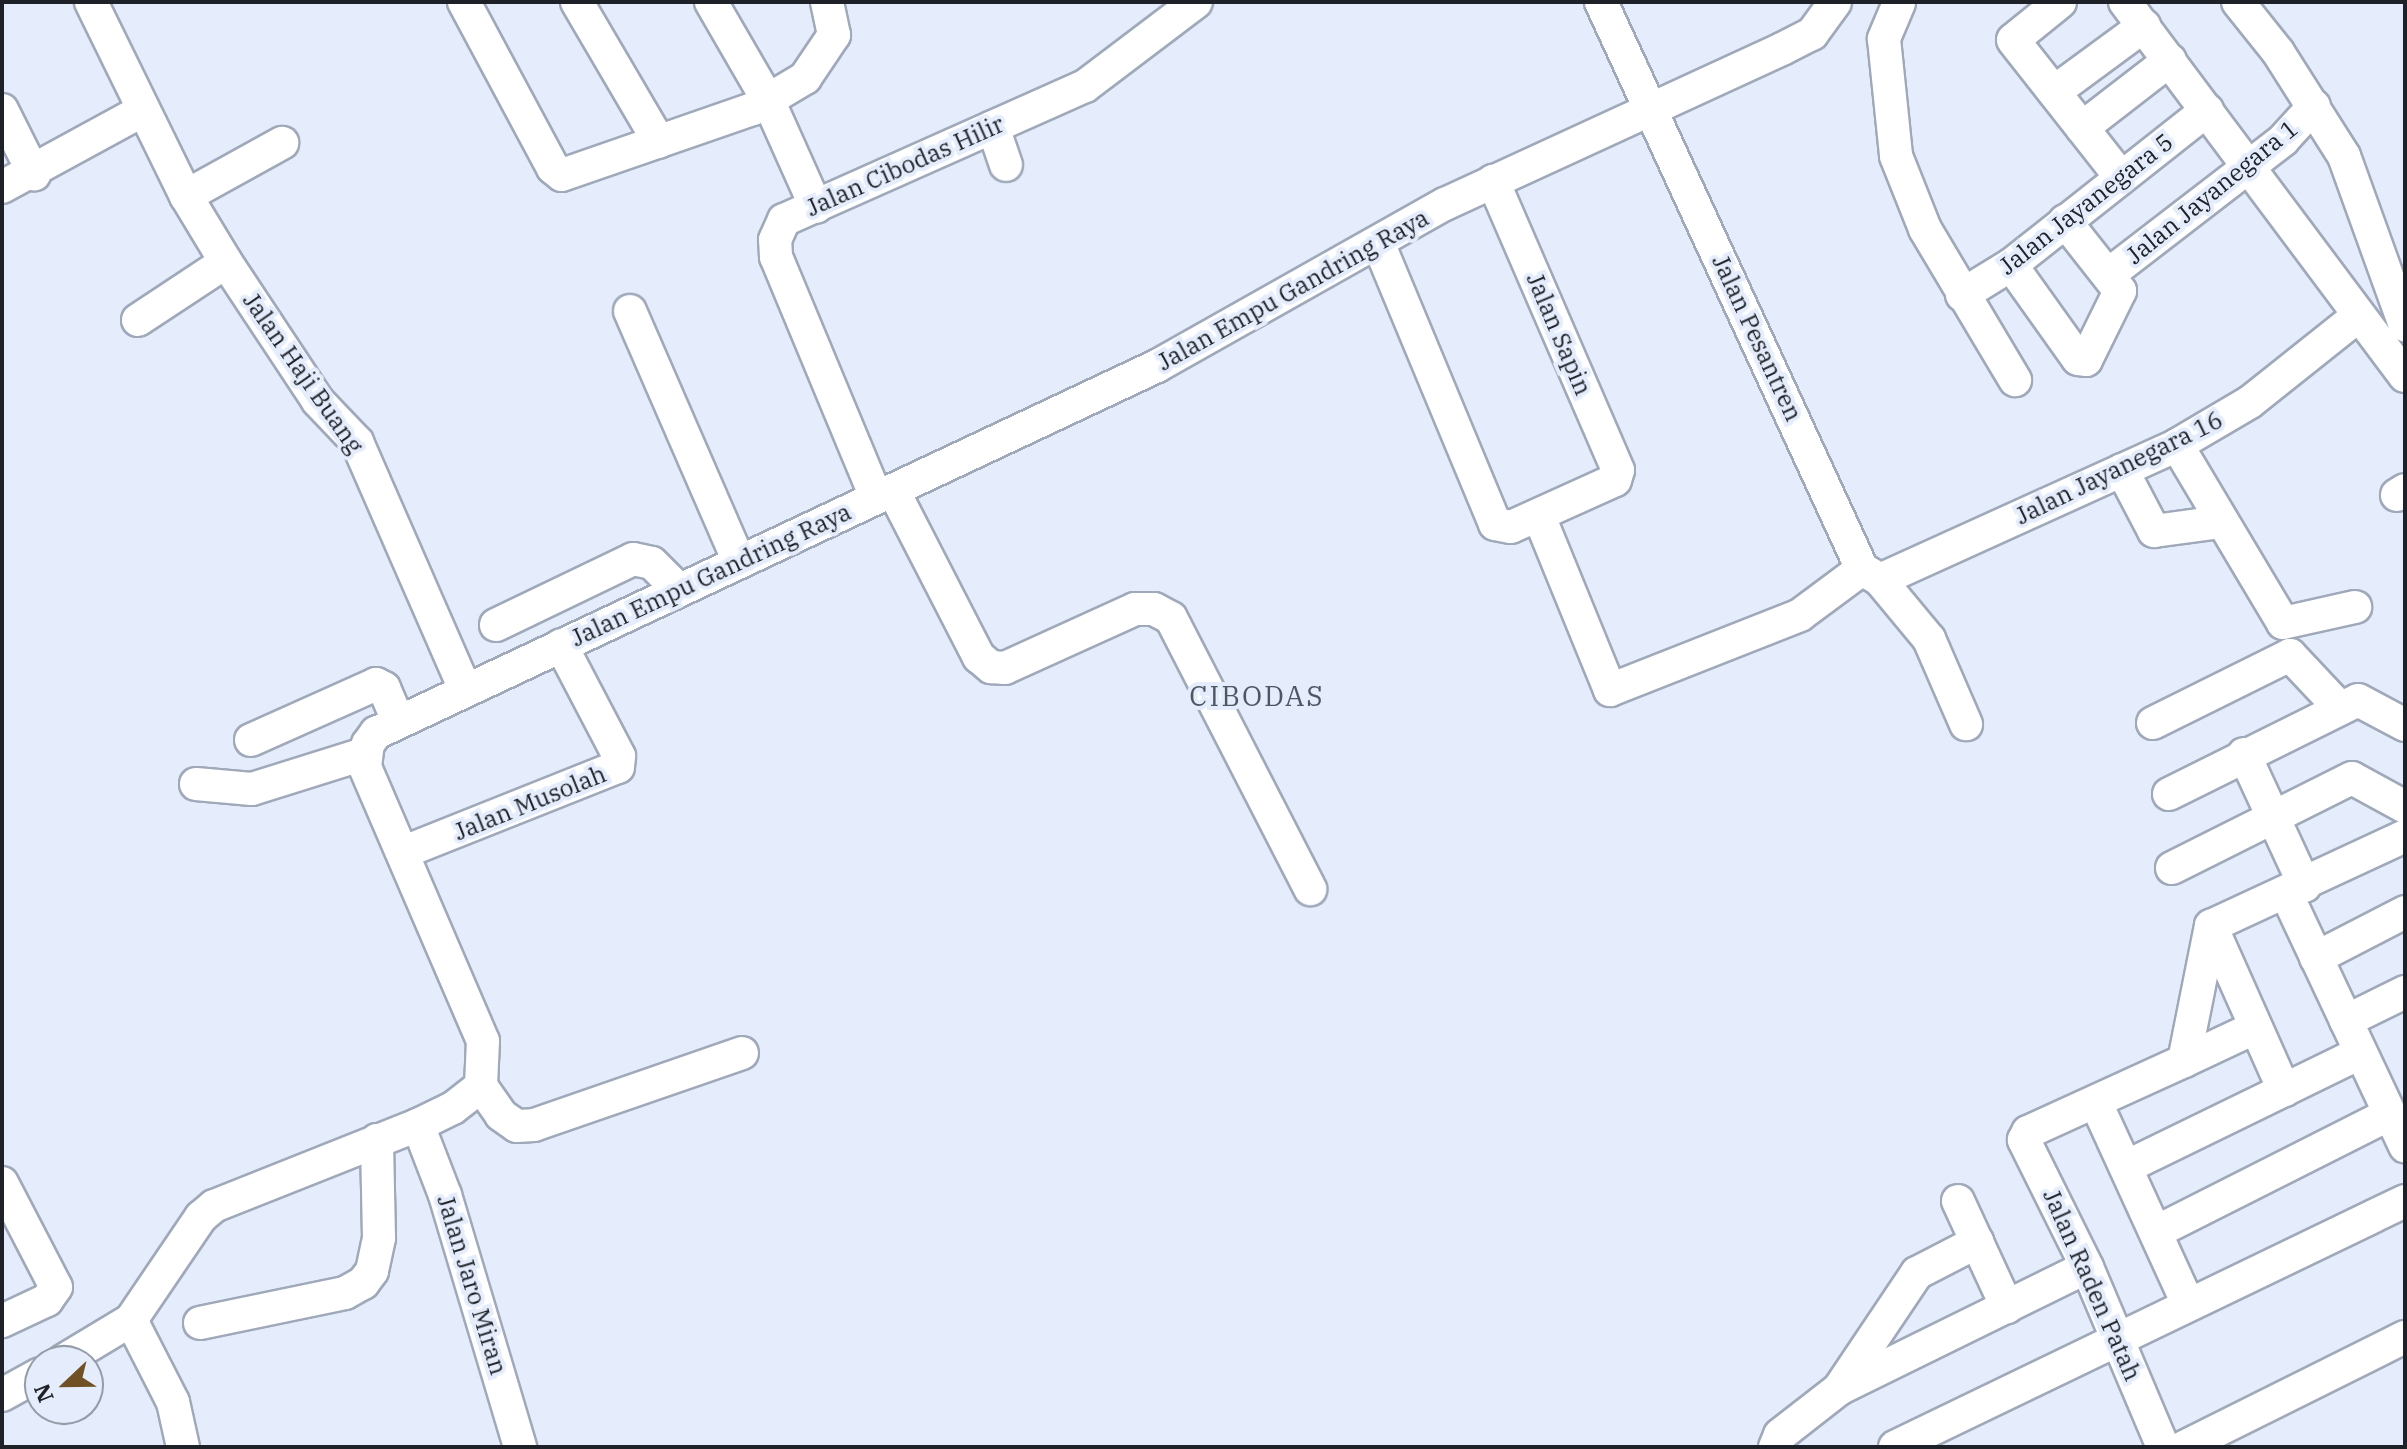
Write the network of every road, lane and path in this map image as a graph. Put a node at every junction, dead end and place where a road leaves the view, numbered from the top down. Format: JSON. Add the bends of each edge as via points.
{"nodes":[{"id":1,"x":91,"y":2,"type":"edge"},
{"id":2,"x":464,"y":2,"type":"edge"},
{"id":3,"x":577,"y":2,"type":"edge"},
{"id":4,"x":711,"y":2,"type":"edge"},
{"id":5,"x":827,"y":2,"type":"edge"},
{"id":6,"x":1196,"y":2,"type":"edge"},
{"id":7,"x":1601,"y":2,"type":"edge"},
{"id":8,"x":1835,"y":2,"type":"edge"},
{"id":9,"x":2060,"y":2,"type":"edge"},
{"id":10,"x":1899,"y":3,"type":"edge"},
{"id":11,"x":2248,"y":5,"type":"edge"},
{"id":12,"x":2135,"y":14,"type":"edge"},
{"id":13,"x":2170,"y":60,"type":"junction"},
{"id":14,"x":2054,"y":92,"type":"junction"},
{"id":15,"x":769,"y":102,"type":"junction"},
{"id":16,"x":2314,"y":106,"type":"junction"},
{"id":17,"x":1651,"y":108,"type":"junction"},
{"id":18,"x":2,"y":110,"type":"edge"},
{"id":19,"x":143,"y":110,"type":"junction"},
{"id":20,"x":2207,"y":110,"type":"junction"},
{"id":21,"x":993,"y":127,"type":"junction"},
{"id":22,"x":2082,"y":128,"type":"junction"},
{"id":23,"x":659,"y":142,"type":"junction"},
{"id":24,"x":282,"y":143,"type":"dead end"},
{"id":25,"x":1006,"y":165,"type":"dead end"},
{"id":26,"x":2250,"y":167,"type":"junction"},
{"id":27,"x":34,"y":174,"type":"junction"},
{"id":28,"x":2121,"y":177,"type":"junction"},
{"id":29,"x":1493,"y":181,"type":"junction"},
{"id":30,"x":2,"y":187,"type":"edge"},
{"id":31,"x":186,"y":196,"type":"junction"},
{"id":32,"x":816,"y":207,"type":"junction"},
{"id":33,"x":2065,"y":221,"type":"junction"},
{"id":34,"x":1379,"y":245,"type":"junction"},
{"id":35,"x":226,"y":262,"type":"junction"},
{"id":36,"x":2011,"y":265,"type":"junction"},
{"id":37,"x":2108,"y":275,"type":"junction"},
{"id":38,"x":1962,"y":295,"type":"junction"},
{"id":39,"x":630,"y":311,"type":"dead end"},
{"id":40,"x":2358,"y":316,"type":"junction"},
{"id":41,"x":138,"y":320,"type":"dead end"},
{"id":42,"x":2405,"y":325,"type":"edge"},
{"id":43,"x":2405,"y":376,"type":"edge"},
{"id":44,"x":2015,"y":380,"type":"dead end"},
{"id":45,"x":2177,"y":445,"type":"junction"},
{"id":46,"x":2122,"y":470,"type":"junction"},
{"id":47,"x":884,"y":494,"type":"junction"},
{"id":48,"x":1539,"y":516,"type":"junction"},
{"id":49,"x":2221,"y":522,"type":"junction"},
{"id":50,"x":739,"y":562,"type":"junction"},
{"id":51,"x":1871,"y":574,"type":"junction"},
{"id":52,"x":679,"y":590,"type":"junction"},
{"id":53,"x":2355,"y":607,"type":"dead end"},
{"id":54,"x":496,"y":625,"type":"dead end"},
{"id":55,"x":561,"y":645,"type":"junction"},
{"id":56,"x":465,"y":689,"type":"junction"},
{"id":57,"x":2339,"y":707,"type":"junction"},
{"id":58,"x":398,"y":721,"type":"junction"},
{"id":59,"x":2153,"y":723,"type":"dead end"},
{"id":60,"x":1966,"y":724,"type":"dead end"},
{"id":61,"x":2405,"y":725,"type":"edge"},
{"id":62,"x":251,"y":740,"type":"dead end"},
{"id":63,"x":364,"y":754,"type":"junction"},
{"id":64,"x":2244,"y":754,"type":"junction"},
{"id":65,"x":196,"y":784,"type":"dead end"},
{"id":66,"x":2169,"y":794,"type":"dead end"},
{"id":67,"x":2405,"y":807,"type":"edge"},
{"id":68,"x":2274,"y":816,"type":"junction"},
{"id":69,"x":2405,"y":836,"type":"edge"},
{"id":70,"x":404,"y":852,"type":"junction"},
{"id":71,"x":2172,"y":868,"type":"dead end"},
{"id":72,"x":1310,"y":889,"type":"dead end"},
{"id":73,"x":2295,"y":889,"type":"junction"},
{"id":74,"x":2405,"y":912,"type":"edge"},
{"id":75,"x":2211,"y":926,"type":"junction"},
{"id":76,"x":2316,"y":958,"type":"junction"},
{"id":77,"x":2405,"y":992,"type":"edge"},
{"id":78,"x":2346,"y":1021,"type":"junction"},
{"id":79,"x":2254,"y":1028,"type":"junction"},
{"id":80,"x":742,"y":1053,"type":"dead end"},
{"id":81,"x":2360,"y":1053,"type":"junction"},
{"id":82,"x":2184,"y":1061,"type":"junction"},
{"id":83,"x":481,"y":1086,"type":"junction"},
{"id":84,"x":2284,"y":1090,"type":"junction"},
{"id":85,"x":2096,"y":1103,"type":"junction"},
{"id":86,"x":2390,"y":1114,"type":"junction"},
{"id":87,"x":418,"y":1125,"type":"junction"},
{"id":88,"x":377,"y":1140,"type":"junction"},
{"id":89,"x":2405,"y":1146,"type":"edge"},
{"id":90,"x":2126,"y":1167,"type":"junction"},
{"id":91,"x":6,"y":1200,"type":"edge"},
{"id":92,"x":1958,"y":1201,"type":"dead end"},
{"id":93,"x":2405,"y":1201,"type":"edge"},
{"id":94,"x":2156,"y":1232,"type":"junction"},
{"id":95,"x":1977,"y":1242,"type":"junction"},
{"id":96,"x":2087,"y":1267,"type":"junction"},
{"id":97,"x":2188,"y":1304,"type":"junction"},
{"id":98,"x":2007,"y":1307,"type":"junction"},
{"id":99,"x":131,"y":1320,"type":"junction"},
{"id":100,"x":2,"y":1321,"type":"edge"},
{"id":101,"x":200,"y":1323,"type":"dead end"},
{"id":102,"x":2405,"y":1337,"type":"edge"},
{"id":103,"x":2118,"y":1339,"type":"junction"},
{"id":104,"x":90,"y":1345,"type":"edge"},
{"id":105,"x":24,"y":1383,"type":"edge"},
{"id":106,"x":1839,"y":1389,"type":"junction"},
{"id":107,"x":2,"y":1395,"type":"edge"},
{"id":108,"x":2168,"y":1443,"type":"edge"},
{"id":109,"x":183,"y":1447,"type":"edge"},
{"id":110,"x":520,"y":1447,"type":"edge"},
{"id":111,"x":1775,"y":1447,"type":"edge"},
{"id":112,"x":1895,"y":1447,"type":"edge"}],
"edges":[{"from":1,"to":19,"type":"street","name":"Jalan Haji Buang"},
{"from":2,"to":23,"type":"street","via":[[558,173],[570,174]]},
{"from":3,"to":23,"type":"street"},
{"from":4,"to":15,"type":"street"},
{"from":5,"to":15,"type":"street","via":[[834,35],[805,78]]},
{"from":6,"to":21,"type":"street","name":"Jalan Cibodas Hilir","via":[[1085,86]]},
{"from":7,"to":17,"type":"street"},
{"from":8,"to":17,"type":"street","name":"Jalan Empu Gandring Raya","via":[[1812,34]]},
{"from":9,"to":14,"type":"street","via":[[2013,40]]},
{"from":10,"to":38,"type":"street","via":[[1884,39],[1896,156],[1925,229]]},
{"from":11,"to":16,"type":"street"},
{"from":12,"to":13,"type":"street"},
{"from":12,"to":14,"type":"street"},
{"from":13,"to":20,"type":"street"},
{"from":13,"to":22,"type":"street"},
{"from":14,"to":22,"type":"street"},
{"from":15,"to":23,"type":"street"},
{"from":15,"to":32,"type":"street"},
{"from":16,"to":26,"type":"street","name":"Jalan Jayanegara 1"},
{"from":16,"to":42,"type":"street","via":[[2344,156]]},
{"from":17,"to":29,"type":"street","name":"Jalan Empu Gandring Raya"},
{"from":17,"to":51,"type":"street","name":"Jalan Pesantren"},
{"from":18,"to":27,"type":"street"},
{"from":19,"to":27,"type":"street"},
{"from":19,"to":31,"type":"street","name":"Jalan Haji Buang"},
{"from":20,"to":26,"type":"street"},
{"from":20,"to":28,"type":"street","name":"Jalan Jayanegara 5"},
{"from":21,"to":25,"type":"street"},
{"from":21,"to":32,"type":"street","name":"Jalan Cibodas Hilir"},
{"from":22,"to":28,"type":"street"},
{"from":24,"to":31,"type":"street"},
{"from":26,"to":37,"type":"street","name":"Jalan Jayanegara 1"},
{"from":26,"to":40,"type":"street"},
{"from":27,"to":30,"type":"street"},
{"from":28,"to":33,"type":"street","name":"Jalan Jayanegara 5"},
{"from":29,"to":34,"type":"street","name":"Jalan Empu Gandring Raya"},
{"from":29,"to":48,"type":"street","name":"Jalan Sapin","via":[[1618,470],[1609,483]]},
{"from":31,"to":35,"type":"street","name":"Jalan Haji Buang"},
{"from":32,"to":47,"type":"street","name":"Jalan Cibodas Hilir","via":[[784,220],[775,240],[776,257]]},
{"from":33,"to":36,"type":"street","name":"Jalan Jayanegara 5"},
{"from":33,"to":37,"type":"street"},
{"from":34,"to":47,"type":"street","name":"Jalan Empu Gandring Raya","via":[[1157,366]]},
{"from":34,"to":48,"type":"street","via":[[1492,520],[1506,529]]},
{"from":35,"to":41,"type":"street"},
{"from":35,"to":56,"type":"street","name":"Jalan Haji Buang","via":[[318,401],[357,442]]},
{"from":36,"to":37,"type":"street","via":[[2081,360],[2120,291]]},
{"from":36,"to":38,"type":"street","name":"Jalan Jayanegara 5"},
{"from":38,"to":44,"type":"street"},
{"from":39,"to":50,"type":"street"},
{"from":40,"to":43,"type":"street"},
{"from":40,"to":45,"type":"street","name":"Jalan Jayanegara 16","via":[[2250,402]]},
{"from":45,"to":46,"type":"street","name":"Jalan Jayanegara 16"},
{"from":45,"to":49,"type":"street"},
{"from":46,"to":49,"type":"street","via":[[2154,531]]},
{"from":46,"to":51,"type":"street","name":"Jalan Jayanegara 16"},
{"from":47,"to":50,"type":"street","name":"Jalan Empu Gandring Raya"},
{"from":47,"to":72,"type":"street","via":[[979,657],[991,667],[1005,668],[1135,609],[1154,609],[1171,618]]},
{"from":48,"to":51,"type":"street","name":"Jalan Jayanegara 16","via":[[1610,690],[1800,615]]},
{"from":49,"to":53,"type":"street","via":[[2283,623]]},
{"from":50,"to":52,"type":"street","name":"Jalan Empu Gandring Raya"},
{"from":51,"to":60,"type":"street","name":"Jalan Pesantren","via":[[1929,639]]},
{"from":52,"to":54,"type":"street","via":[[652,563],[633,559]]},
{"from":52,"to":55,"type":"street","name":"Jalan Empu Gandring Raya"},
{"from":55,"to":56,"type":"street","name":"Jalan Empu Gandring Raya"},
{"from":55,"to":70,"type":"street","name":"Jalan Musolah","via":[[619,756],[618,767]]},
{"from":56,"to":58,"type":"street","name":"Jalan Empu Gandring Raya"},
{"from":57,"to":59,"type":"street","via":[[2290,655]]},
{"from":57,"to":61,"type":"street","via":[[2362,700]]},
{"from":57,"to":64,"type":"street"},
{"from":58,"to":62,"type":"street","via":[[384,688],[376,684]]},
{"from":58,"to":63,"type":"street","name":"Jalan Empu Gandring Raya","via":[[376,733]]},
{"from":63,"to":65,"type":"street","via":[[252,789]]},
{"from":63,"to":70,"type":"street","via":[[369,778]]},
{"from":64,"to":66,"type":"street"},
{"from":64,"to":68,"type":"street"},
{"from":67,"to":68,"type":"street","via":[[2352,778]]},
{"from":68,"to":71,"type":"street"},
{"from":68,"to":73,"type":"street"},
{"from":69,"to":73,"type":"street"},
{"from":70,"to":83,"type":"street","via":[[483,1041]]},
{"from":73,"to":75,"type":"street"},
{"from":73,"to":76,"type":"street"},
{"from":74,"to":76,"type":"street"},
{"from":75,"to":79,"type":"street"},
{"from":75,"to":82,"type":"street"},
{"from":76,"to":78,"type":"street"},
{"from":77,"to":78,"type":"street"},
{"from":78,"to":81,"type":"street"},
{"from":79,"to":82,"type":"street"},
{"from":79,"to":84,"type":"street"},
{"from":80,"to":83,"type":"street","via":[[534,1125],[517,1126],[501,1115]]},
{"from":81,"to":84,"type":"street"},
{"from":81,"to":86,"type":"street"},
{"from":82,"to":85,"type":"street"},
{"from":83,"to":87,"type":"street","via":[[468,1099]]},
{"from":84,"to":90,"type":"street"},
{"from":85,"to":90,"type":"street"},
{"from":85,"to":96,"type":"street","name":"Jalan Raden Patah","via":[[2025,1136]]},
{"from":86,"to":89,"type":"street"},
{"from":86,"to":94,"type":"street"},
{"from":87,"to":88,"type":"street"},
{"from":87,"to":110,"type":"street","name":"Jalan Jaro Miran","via":[[445,1195]]},
{"from":88,"to":99,"type":"street","via":[[214,1206],[201,1217]]},
{"from":88,"to":101,"type":"street","via":[[379,1238],[372,1271],[363,1283],[345,1293]]},
{"from":90,"to":94,"type":"street"},
{"from":91,"to":100,"type":"street","via":[[55,1281],[55,1293]]},
{"from":92,"to":95,"type":"street"},
{"from":93,"to":97,"type":"street"},
{"from":94,"to":97,"type":"street"},
{"from":95,"to":98,"type":"street"},
{"from":95,"to":106,"type":"street","via":[[1917,1273]]},
{"from":96,"to":98,"type":"street"},
{"from":96,"to":103,"type":"street","name":"Jalan Raden Patah"},
{"from":97,"to":103,"type":"street"},
{"from":98,"to":106,"type":"street"},
{"from":99,"to":104,"type":"street"},
{"from":99,"to":109,"type":"street","via":[[173,1402]]},
{"from":102,"to":108,"type":"street"},
{"from":103,"to":108,"type":"street","name":"Jalan Raden Patah"},
{"from":103,"to":112,"type":"street"},
{"from":105,"to":107,"type":"street"},
{"from":106,"to":111,"type":"street","via":[[1780,1435]]}]}
